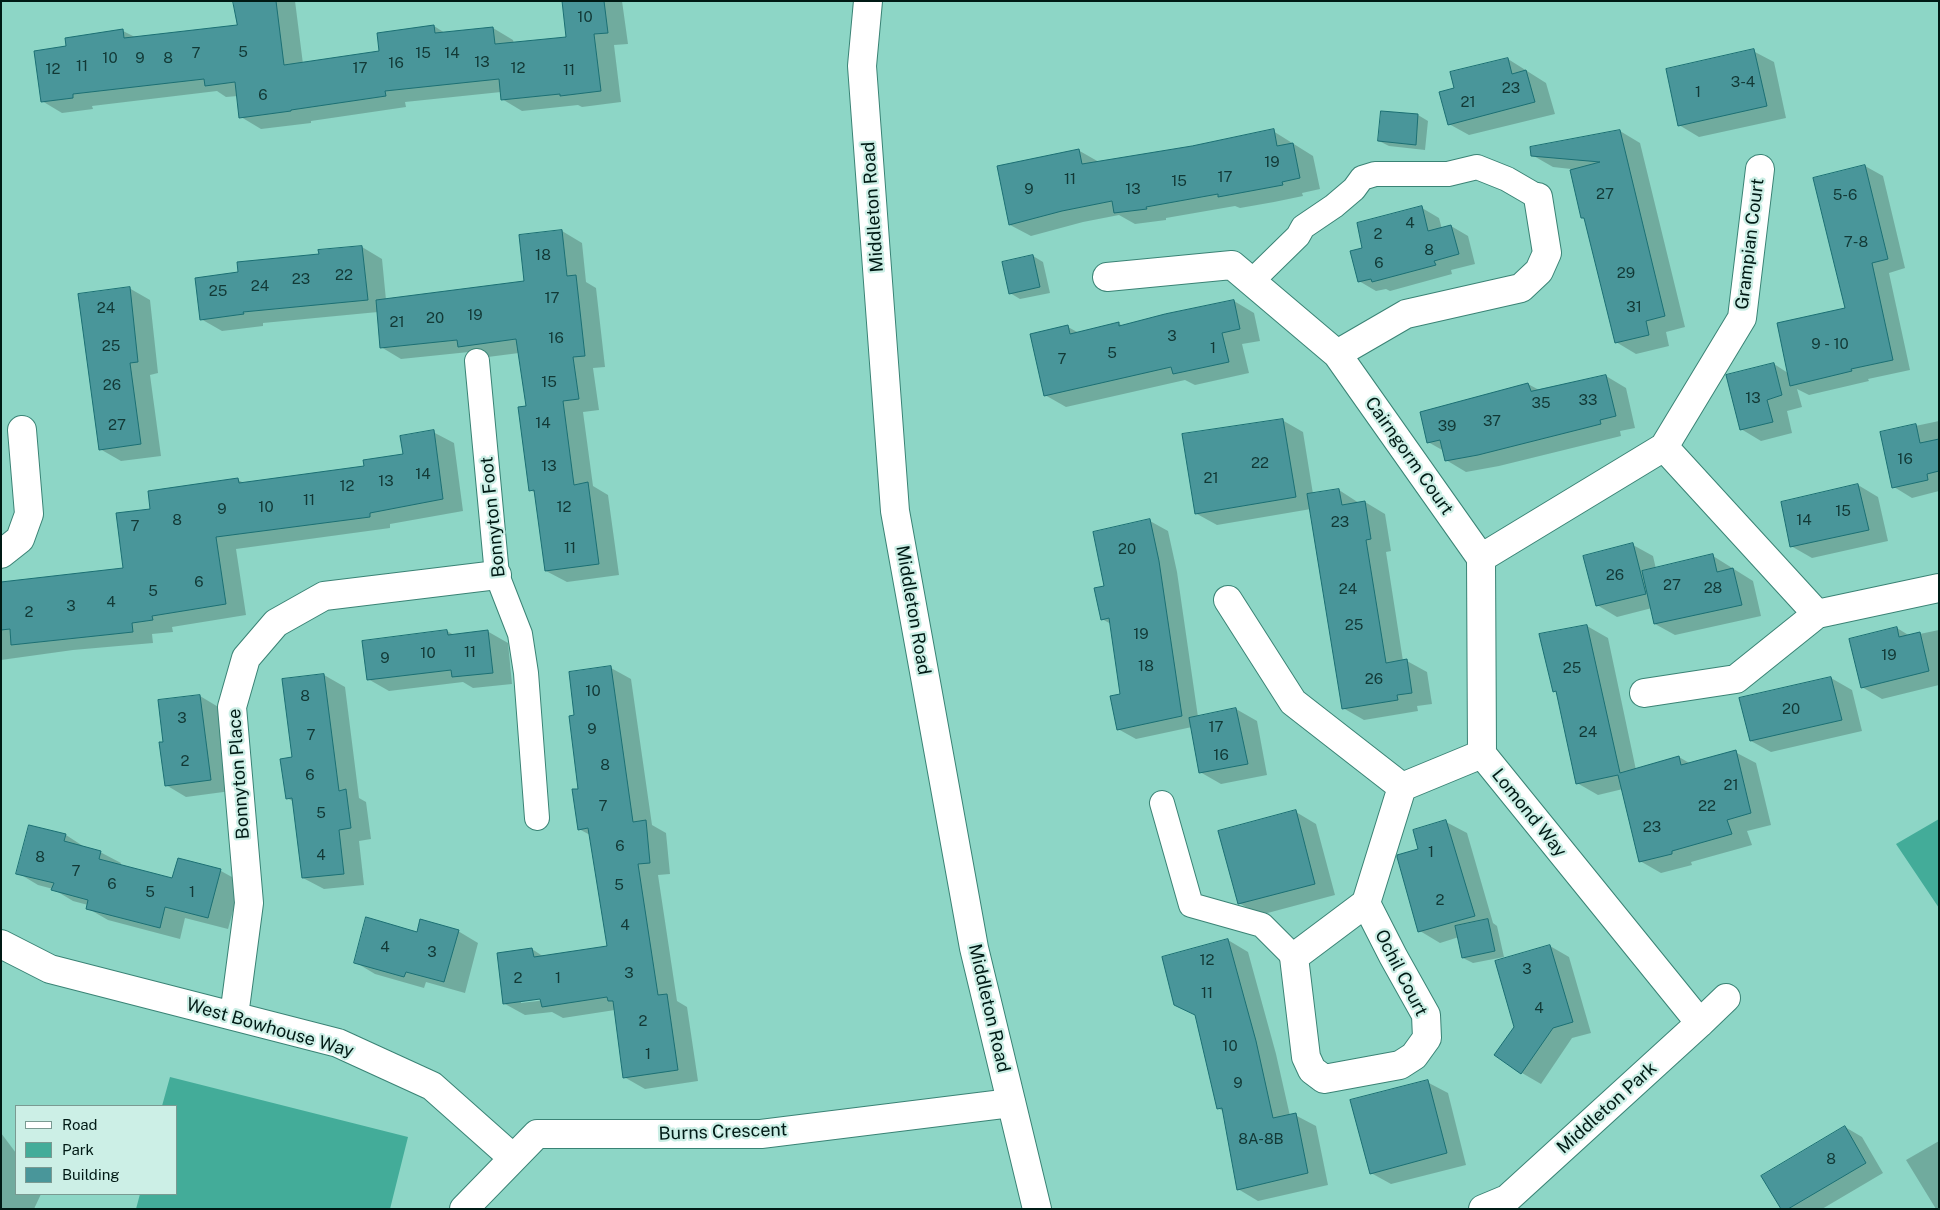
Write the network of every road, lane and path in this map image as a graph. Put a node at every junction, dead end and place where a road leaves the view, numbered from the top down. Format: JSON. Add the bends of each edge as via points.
{"nodes":[{"id":1,"x":868,"y":1,"type":"edge"},
{"id":2,"x":1760,"y":169,"type":"dead end"},
{"id":3,"x":1538,"y":197,"type":"joint"},
{"id":4,"x":1107,"y":277,"type":"dead end"},
{"id":5,"x":1251,"y":282,"type":"junction"},
{"id":6,"x":1337,"y":354,"type":"junction"},
{"id":7,"x":477,"y":362,"type":"dead end"},
{"id":8,"x":22,"y":430,"type":"dead end"},
{"id":9,"x":1664,"y":447,"type":"junction"},
{"id":10,"x":1,"y":554,"type":"edge"},
{"id":11,"x":1481,"y":558,"type":"junction"},
{"id":12,"x":497,"y":575,"type":"junction"},
{"id":13,"x":1939,"y":588,"type":"edge"},
{"id":14,"x":1228,"y":600,"type":"dead end"},
{"id":15,"x":1817,"y":614,"type":"junction"},
{"id":16,"x":1644,"y":693,"type":"dead end"},
{"id":17,"x":1482,"y":754,"type":"junction"},
{"id":18,"x":1402,"y":787,"type":"junction"},
{"id":19,"x":1162,"y":803,"type":"dead end"},
{"id":20,"x":536,"y":818,"type":"dead end"},
{"id":21,"x":1366,"y":903,"type":"junction"},
{"id":22,"x":1,"y":944,"type":"edge"},
{"id":23,"x":1294,"y":957,"type":"junction"},
{"id":24,"x":1726,"y":998,"type":"dead end"},
{"id":25,"x":234,"y":1016,"type":"junction"},
{"id":26,"x":1700,"y":1023,"type":"junction"},
{"id":27,"x":1012,"y":1103,"type":"junction"},
{"id":28,"x":513,"y":1158,"type":"junction"},
{"id":29,"x":1500,"y":1205,"type":"edge"},
{"id":30,"x":464,"y":1209,"type":"edge"},
{"id":31,"x":1037,"y":1209,"type":"edge"}],
"edges":[{"from":1,"to":27,"type":"street","name":"Middleton Road","via":[[862,66],[895,511],[974,948]]},
{"from":2,"to":9,"type":"street","name":"Grampian Court","via":[[1742,318]]},
{"from":3,"to":5,"type":"lane","via":[[1477,167],[1448,174],[1375,174],[1362,178],[1341,201],[1303,228]]},
{"from":3,"to":6,"type":"street","via":[[1547,253],[1539,271],[1520,288],[1406,314]]},
{"from":4,"to":5,"type":"street","name":"Cairngorm Court","via":[[1232,265]]},
{"from":5,"to":6,"type":"street","name":"Cairngorm Court"},
{"from":6,"to":11,"type":"street","name":"Cairngorm Court"},
{"from":7,"to":12,"type":"lane","name":"Bonnyton Foot"},
{"from":8,"to":10,"type":"street","via":[[29,514],[20,539]]},
{"from":9,"to":11,"type":"street","name":"Grampian Court"},
{"from":9,"to":15,"type":"street"},
{"from":11,"to":17,"type":"street","name":"Lomond Way"},
{"from":12,"to":20,"type":"lane","name":"Bonnyton Foot","via":[[520,634],[526,673]]},
{"from":12,"to":25,"type":"street","name":"Bonnyton Place","via":[[324,596],[276,622],[246,658],[232,707],[249,904]]},
{"from":13,"to":15,"type":"street"},
{"from":14,"to":18,"type":"street","via":[[1293,702]]},
{"from":15,"to":16,"type":"street","via":[[1736,679]]},
{"from":17,"to":18,"type":"street"},
{"from":17,"to":26,"type":"street","name":"Lomond Way"},
{"from":18,"to":21,"type":"street"},
{"from":19,"to":23,"type":"lane","via":[[1190,905],[1262,925]]},
{"from":21,"to":23,"type":"street"},
{"from":21,"to":23,"type":"street","name":"Ochil Court","via":[[1426,1015],[1427,1038],[1414,1056],[1400,1065],[1324,1078],[1312,1070],[1306,1056]]},
{"from":22,"to":25,"type":"street","name":"West Bowhouse Way","via":[[50,969]]},
{"from":24,"to":26,"type":"street","name":"Middleton Park"},
{"from":25,"to":28,"type":"street","name":"West Bowhouse Way","via":[[338,1043],[432,1086]]},
{"from":26,"to":29,"type":"street","name":"Middleton Park"},
{"from":27,"to":28,"type":"street","name":"Burns Crescent","via":[[761,1134],[537,1134]]},
{"from":27,"to":31,"type":"street","name":"Middleton Road"},
{"from":28,"to":30,"type":"street","name":"Burns Crescent"}]}
